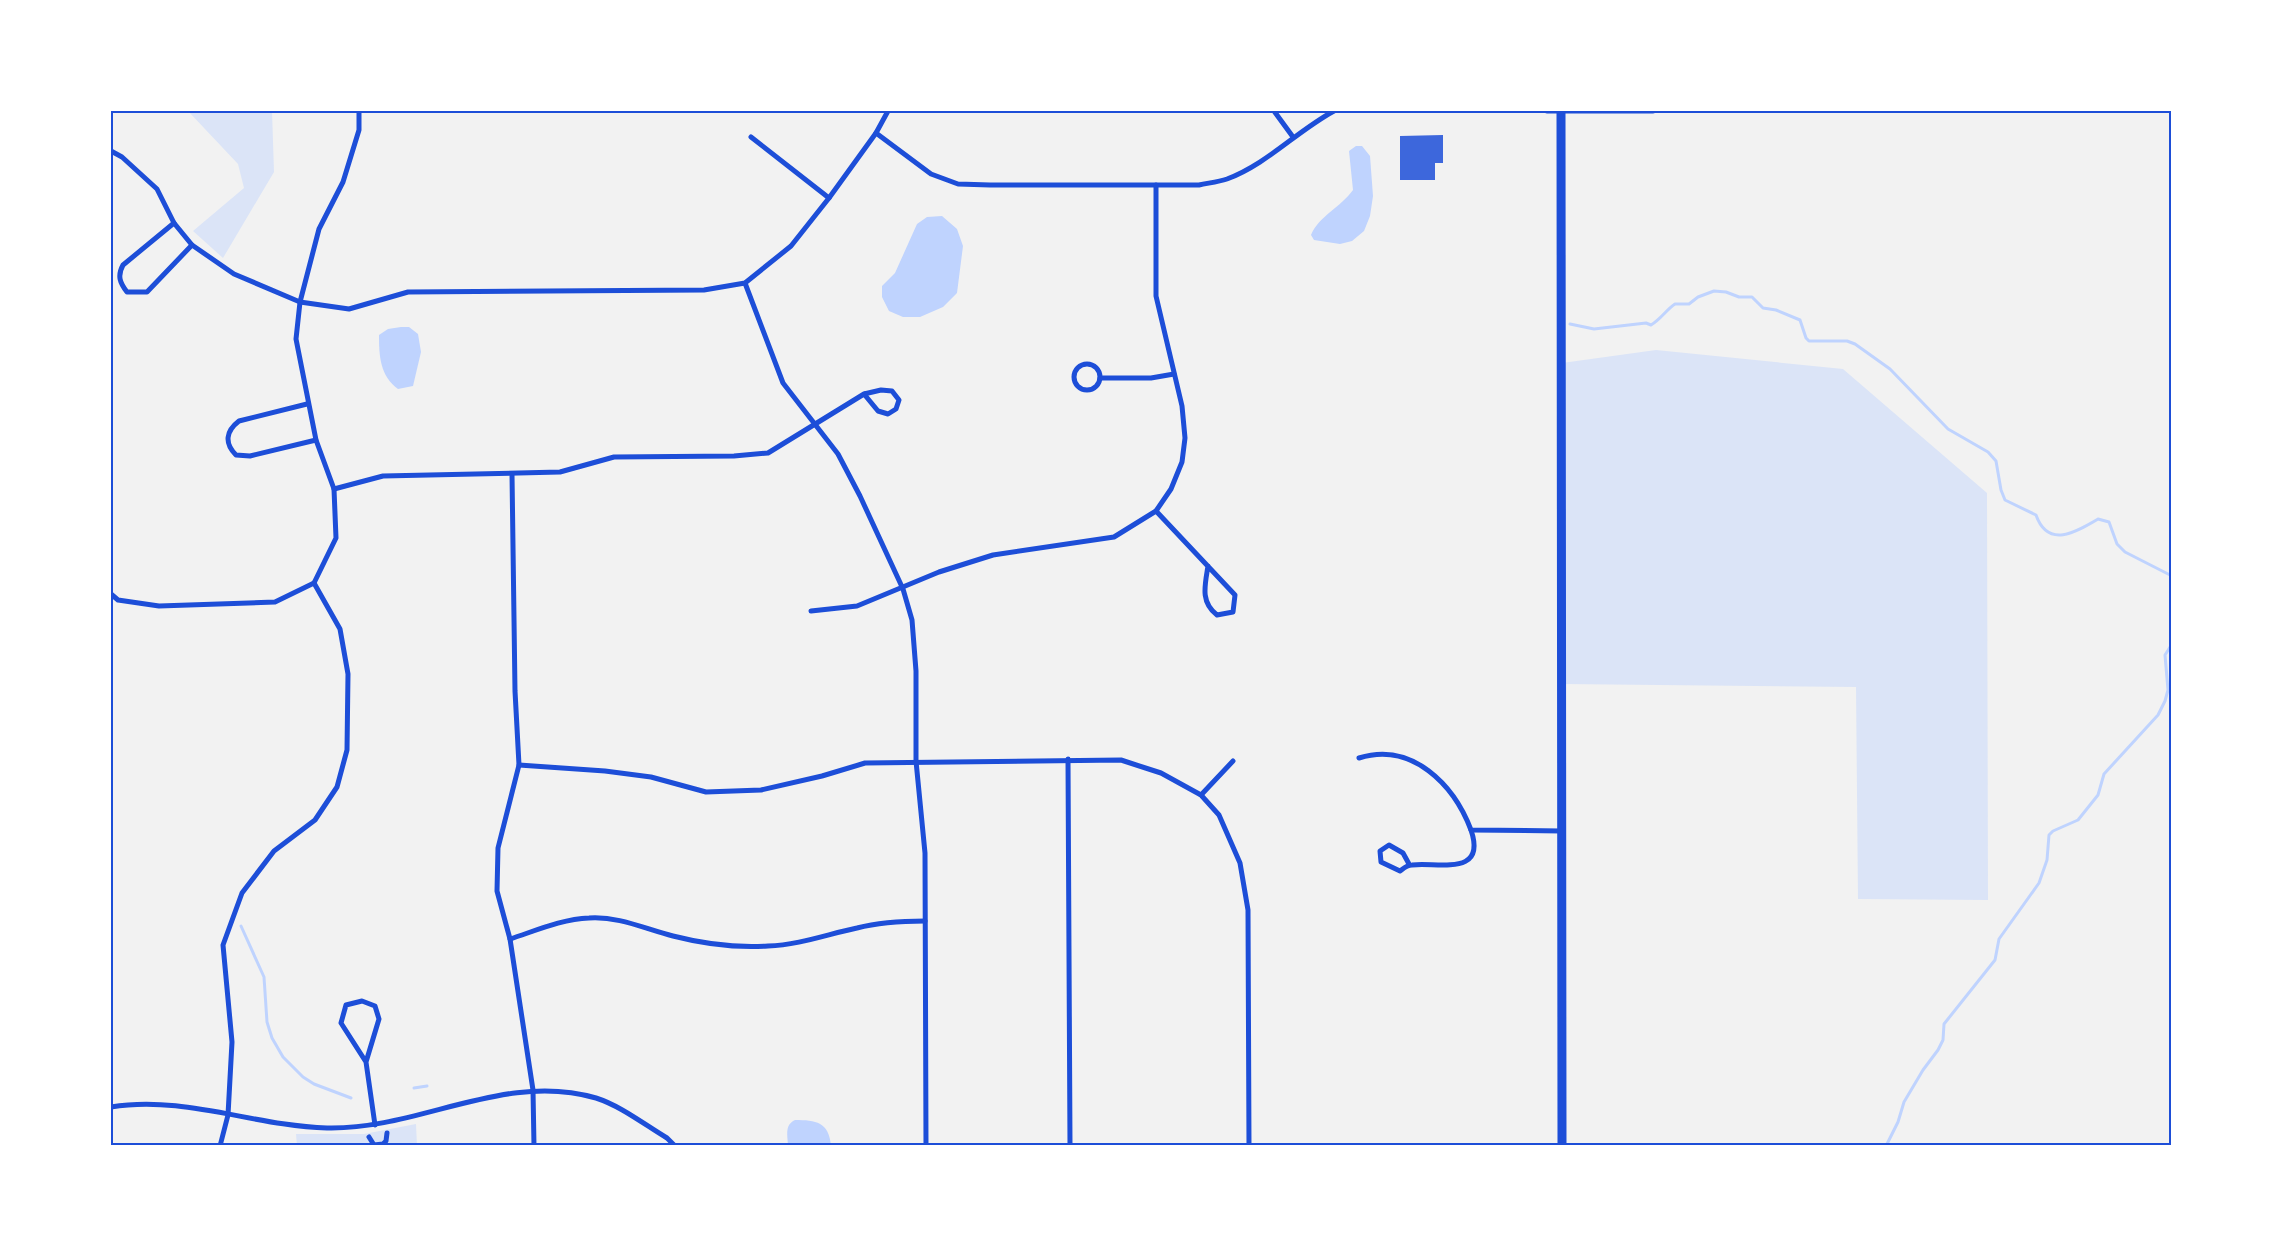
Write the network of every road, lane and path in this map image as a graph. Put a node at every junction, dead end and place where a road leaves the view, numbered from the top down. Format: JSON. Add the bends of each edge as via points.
{"nodes":[{"id":1,"x":359,"y":111,"type":"edge"},
{"id":2,"x":888,"y":111,"type":"edge"},
{"id":3,"x":1274,"y":111,"type":"edge"},
{"id":4,"x":1334,"y":111,"type":"edge"},
{"id":5,"x":1547,"y":111,"type":"edge"},
{"id":6,"x":1561,"y":111,"type":"edge"},
{"id":7,"x":1653,"y":111,"type":"edge"},
{"id":8,"x":876,"y":133,"type":"junction"},
{"id":9,"x":751,"y":137,"type":"dead end"},
{"id":10,"x":1293,"y":137,"type":"junction"},
{"id":11,"x":111,"y":151,"type":"edge"},
{"id":12,"x":1156,"y":185,"type":"junction"},
{"id":13,"x":829,"y":198,"type":"junction"},
{"id":14,"x":174,"y":223,"type":"junction"},
{"id":15,"x":192,"y":245,"type":"junction"},
{"id":16,"x":745,"y":283,"type":"junction"},
{"id":17,"x":300,"y":302,"type":"junction"},
{"id":18,"x":1174,"y":374,"type":"junction"},
{"id":19,"x":1100,"y":378,"type":"junction"},
{"id":20,"x":864,"y":394,"type":"junction"},
{"id":21,"x":307,"y":404,"type":"junction"},
{"id":22,"x":814,"y":424,"type":"junction"},
{"id":23,"x":316,"y":440,"type":"junction"},
{"id":24,"x":512,"y":474,"type":"junction"},
{"id":25,"x":334,"y":489,"type":"junction"},
{"id":26,"x":1156,"y":511,"type":"junction"},
{"id":27,"x":1208,"y":566,"type":"junction"},
{"id":28,"x":314,"y":583,"type":"junction"},
{"id":29,"x":903,"y":589,"type":"junction"},
{"id":30,"x":111,"y":594,"type":"edge"},
{"id":31,"x":811,"y":611,"type":"dead end"},
{"id":32,"x":1359,"y":758,"type":"dead end"},
{"id":33,"x":1068,"y":759,"type":"junction"},
{"id":34,"x":916,"y":761,"type":"junction"},
{"id":35,"x":1233,"y":761,"type":"dead end"},
{"id":36,"x":519,"y":765,"type":"junction"},
{"id":37,"x":1201,"y":795,"type":"junction"},
{"id":38,"x":1471,"y":830,"type":"junction"},
{"id":39,"x":1562,"y":831,"type":"junction"},
{"id":40,"x":1409,"y":864,"type":"junction"},
{"id":41,"x":925,"y":921,"type":"junction"},
{"id":42,"x":510,"y":939,"type":"junction"},
{"id":43,"x":366,"y":1062,"type":"junction"},
{"id":44,"x":533,"y":1090,"type":"junction"},
{"id":45,"x":111,"y":1107,"type":"edge"},
{"id":46,"x":228,"y":1115,"type":"junction"},
{"id":47,"x":375,"y":1125,"type":"junction"},
{"id":48,"x":387,"y":1133,"type":"dead end"},
{"id":49,"x":369,"y":1137,"type":"dead end"},
{"id":50,"x":220,"y":1146,"type":"edge"},
{"id":51,"x":534,"y":1146,"type":"edge"},
{"id":52,"x":675,"y":1146,"type":"edge"},
{"id":53,"x":926,"y":1146,"type":"edge"},
{"id":54,"x":1070,"y":1146,"type":"edge"},
{"id":55,"x":1249,"y":1146,"type":"edge"},
{"id":56,"x":1562,"y":1146,"type":"edge"}],
"edges":[{"from":1,"to":17,"type":"street","via":[[359,130],[343,182],[319,229]]},
{"from":2,"to":8,"type":"street"},
{"from":3,"to":10,"type":"street"},
{"from":4,"to":10,"type":"street"},
{"from":5,"to":6,"type":"street"},
{"from":6,"to":7,"type":"street"},
{"from":6,"to":39,"type":"main road"},
{"from":8,"to":12,"type":"street","via":[[931,174],[958,184]]},
{"from":8,"to":13,"type":"street"},
{"from":9,"to":13,"type":"street"},
{"from":10,"to":12,"type":"street","via":[[1261,161],[1227,179]]},
{"from":11,"to":14,"type":"street","via":[[157,189]]},
{"from":12,"to":18,"type":"street","via":[[1156,296]]},
{"from":13,"to":16,"type":"street","via":[[791,246]]},
{"from":14,"to":15,"type":"street"},
{"from":14,"to":15,"type":"street","via":[[123,265],[119,273],[127,292],[147,292]]},
{"from":15,"to":17,"type":"street","via":[[234,274]]},
{"from":16,"to":17,"type":"street","via":[[704,290],[408,292],[349,309]]},
{"from":16,"to":22,"type":"street","via":[[783,383]]},
{"from":17,"to":21,"type":"street","via":[[296,339]]},
{"from":18,"to":19,"type":"street"},
{"from":18,"to":26,"type":"street","via":[[1184,427],[1182,462]]},
{"from":19,"to":19,"type":"street","via":[[1090,365],[1078,369],[1074,376],[1079,387],[1086,390],[1094,388]]},
{"from":20,"to":20,"type":"street","via":[[892,391],[899,400],[896,409],[888,414],[871,405]]},
{"from":20,"to":22,"type":"street"},
{"from":21,"to":23,"type":"street"},
{"from":21,"to":23,"type":"street","via":[[239,421],[231,428],[230,448],[236,455],[250,456]]},
{"from":22,"to":24,"type":"street","via":[[768,453],[614,457],[560,472]]},
{"from":22,"to":29,"type":"street","via":[[838,454]]},
{"from":23,"to":25,"type":"street"},
{"from":24,"to":25,"type":"street","via":[[383,476]]},
{"from":24,"to":36,"type":"street"},
{"from":25,"to":28,"type":"street","via":[[336,538]]},
{"from":26,"to":27,"type":"street"},
{"from":26,"to":29,"type":"street","via":[[1114,537],[993,555],[939,572]]},
{"from":27,"to":27,"type":"street","via":[[1208,608],[1217,615],[1233,612],[1235,595]]},
{"from":28,"to":30,"type":"street","via":[[275,602],[264,603],[159,606],[118,600]]},
{"from":28,"to":46,"type":"street","via":[[340,628],[348,674],[347,750],[337,788],[315,820],[274,851],[242,893],[223,945],[232,1042]]},
{"from":29,"to":31,"type":"street","via":[[857,606]]},
{"from":29,"to":34,"type":"street","via":[[913,630]]},
{"from":32,"to":38,"type":"street","via":[[1388,754],[1433,773],[1451,792]]},
{"from":33,"to":34,"type":"street"},
{"from":33,"to":37,"type":"street","via":[[1121,760],[1161,773]]},
{"from":33,"to":54,"type":"street"},
{"from":34,"to":36,"type":"street","via":[[865,763],[761,790],[706,792],[651,777]]},
{"from":34,"to":41,"type":"street","via":[[925,853]]},
{"from":35,"to":37,"type":"street"},
{"from":36,"to":42,"type":"street","via":[[498,848],[497,891]]},
{"from":37,"to":55,"type":"street","via":[[1219,815],[1240,863],[1248,910]]},
{"from":38,"to":39,"type":"street"},
{"from":38,"to":40,"type":"street","via":[[1474,849],[1465,863]]},
{"from":39,"to":56,"type":"main road"},
{"from":40,"to":40,"type":"street","via":[[1403,853],[1389,845],[1380,851],[1382,862],[1400,871]]},
{"from":41,"to":42,"type":"street","via":[[895,921],[770,946],[704,943],[623,921],[591,917],[571,919]]},
{"from":41,"to":53,"type":"street"},
{"from":42,"to":44,"type":"street"},
{"from":43,"to":43,"type":"street","via":[[380,1019],[375,1006],[362,1001],[346,1005],[341,1023]]},
{"from":43,"to":47,"type":"street"},
{"from":44,"to":47,"type":"street","via":[[501,1094]]},
{"from":44,"to":51,"type":"street"},
{"from":44,"to":52,"type":"street","via":[[597,1099]]},
{"from":45,"to":46,"type":"street","via":[[156,1103]]},
{"from":46,"to":47,"type":"street","via":[[329,1128]]},
{"from":46,"to":50,"type":"street"},
{"from":48,"to":49,"type":"street","via":[[386,1141],[379,1145],[374,1145]]}]}
